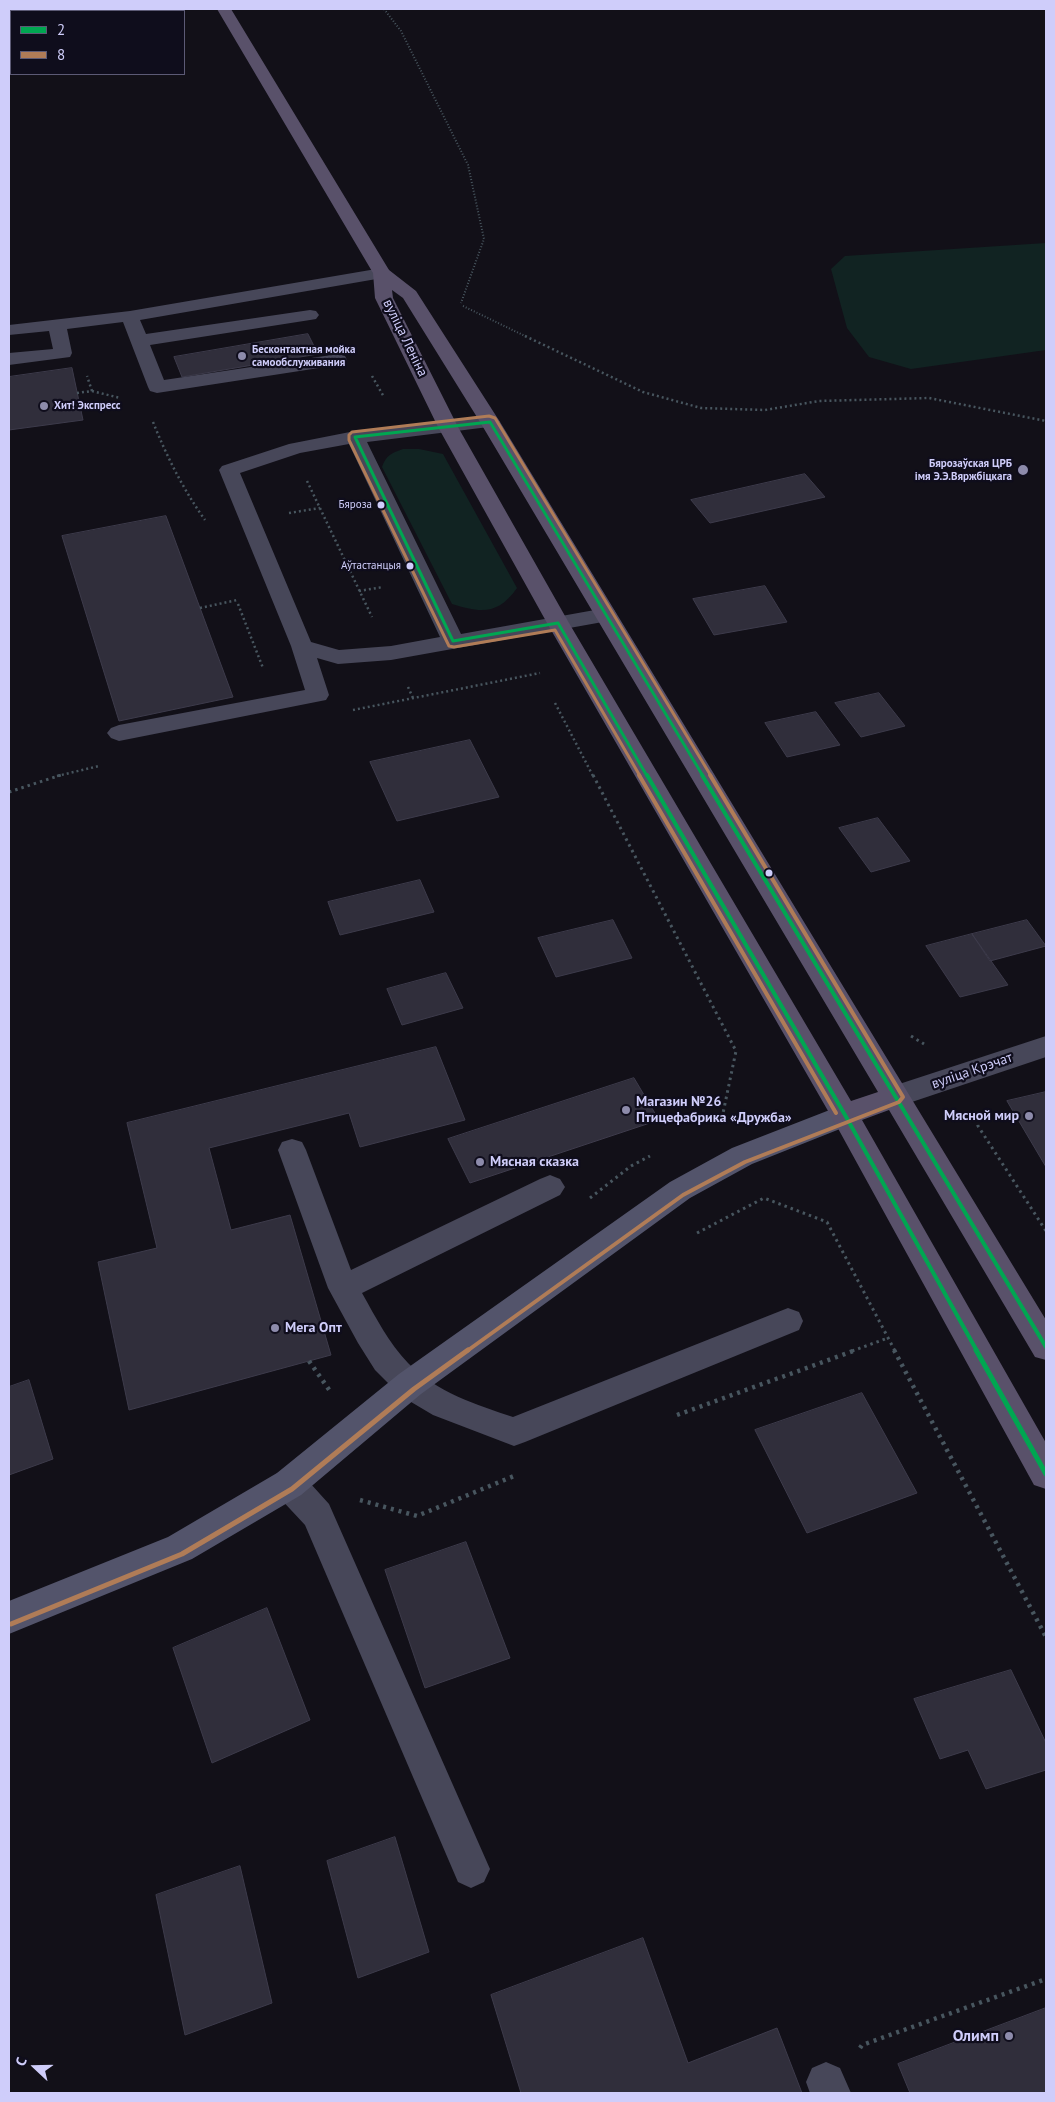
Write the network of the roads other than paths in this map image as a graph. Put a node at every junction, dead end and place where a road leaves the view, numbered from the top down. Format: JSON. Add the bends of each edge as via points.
{"nodes":[{"id":1,"x":224,"y":9,"type":"edge"},
{"id":2,"x":382,"y":273,"type":"junction"},
{"id":3,"x":310,"y":315,"type":"dead end"},
{"id":4,"x":130,"y":316,"type":"junction"},
{"id":5,"x":282,"y":319,"type":"junction"},
{"id":6,"x":57,"y":324,"type":"junction"},
{"id":7,"x":252,"y":325,"type":"junction"},
{"id":8,"x":9,"y":330,"type":"edge"},
{"id":9,"x":206,"y":332,"type":"junction"},
{"id":10,"x":175,"y":336,"type":"junction"},
{"id":11,"x":291,"y":337,"type":"dead end"},
{"id":12,"x":139,"y":341,"type":"junction"},
{"id":13,"x":261,"y":342,"type":"dead end"},
{"id":14,"x":215,"y":350,"type":"dead end"},
{"id":15,"x":183,"y":355,"type":"dead end"},
{"id":16,"x":9,"y":359,"type":"edge"},
{"id":17,"x":338,"y":360,"type":"dead end"},
{"id":18,"x":490,"y":422,"type":"junction"},
{"id":19,"x":448,"y":427,"type":"junction"},
{"id":20,"x":355,"y":437,"type":"junction"},
{"id":21,"x":606,"y":615,"type":"junction"},
{"id":22,"x":558,"y":623,"type":"junction"},
{"id":23,"x":453,"y":641,"type":"junction"},
{"id":24,"x":302,"y":646,"type":"junction"},
{"id":25,"x":119,"y":733,"type":"dead end"},
{"id":26,"x":1046,"y":1046,"type":"edge"},
{"id":27,"x":897,"y":1096,"type":"junction"},
{"id":28,"x":845,"y":1115,"type":"junction"},
{"id":29,"x":292,"y":1150,"type":"dead end"},
{"id":30,"x":550,"y":1187,"type":"dead end"},
{"id":31,"x":342,"y":1288,"type":"junction"},
{"id":32,"x":788,"y":1321,"type":"dead end"},
{"id":33,"x":1046,"y":1347,"type":"edge"},
{"id":34,"x":410,"y":1384,"type":"junction"},
{"id":35,"x":1046,"y":1474,"type":"edge"},
{"id":36,"x":289,"y":1484,"type":"junction"},
{"id":37,"x":9,"y":1618,"type":"edge"},
{"id":38,"x":471,"y":1869,"type":"dead end"}],
"edges":[{"from":1,"to":2,"type":"main road"},
{"from":2,"to":4,"type":"street"},
{"from":2,"to":18,"type":"main road","name":"вуліца Леніна","via":[[410,295]]},
{"from":2,"to":19,"type":"main road","name":"вуліца Леніна","via":[[384,298]]},
{"from":3,"to":5,"type":"street"},
{"from":4,"to":6,"type":"street"},
{"from":4,"to":12,"type":"street"},
{"from":5,"to":7,"type":"street"},
{"from":5,"to":11,"type":"street"},
{"from":6,"to":8,"type":"street"},
{"from":6,"to":16,"type":"street","via":[[63,353]]},
{"from":7,"to":9,"type":"street"},
{"from":7,"to":13,"type":"street"},
{"from":9,"to":10,"type":"street"},
{"from":9,"to":14,"type":"street"},
{"from":10,"to":12,"type":"street"},
{"from":10,"to":15,"type":"street"},
{"from":12,"to":17,"type":"street","via":[[156,387],[302,361]]},
{"from":18,"to":19,"type":"street"},
{"from":18,"to":21,"type":"main road","name":"вуліца Леніна"},
{"from":19,"to":20,"type":"street"},
{"from":19,"to":22,"type":"main road","name":"вуліца Леніна"},
{"from":20,"to":23,"type":"street"},
{"from":20,"to":24,"type":"street","via":[[296,448],[229,470]]},
{"from":21,"to":22,"type":"street"},
{"from":21,"to":27,"type":"main road","name":"вуліца Леніна"},
{"from":22,"to":23,"type":"street"},
{"from":22,"to":28,"type":"main road","name":"вуліца Леніна"},
{"from":23,"to":24,"type":"street","via":[[391,653],[338,657]]},
{"from":24,"to":25,"type":"street","via":[[318,694]]},
{"from":26,"to":27,"type":"street","name":"вуліца Крэчат"},
{"from":27,"to":28,"type":"main road"},
{"from":27,"to":33,"type":"main road","name":"вуліца Леніна"},
{"from":28,"to":34,"type":"main road","via":[[742,1156],[680,1190]]},
{"from":28,"to":35,"type":"main road","name":"вуліца Леніна"},
{"from":29,"to":31,"type":"street"},
{"from":30,"to":31,"type":"street"},
{"from":31,"to":34,"type":"street","via":[[386,1361]]},
{"from":32,"to":34,"type":"street","via":[[514,1432],[449,1409]]},
{"from":34,"to":36,"type":"main road"},
{"from":36,"to":37,"type":"main road","via":[[180,1548]]},
{"from":36,"to":38,"type":"street","via":[[317,1516]]}]}
